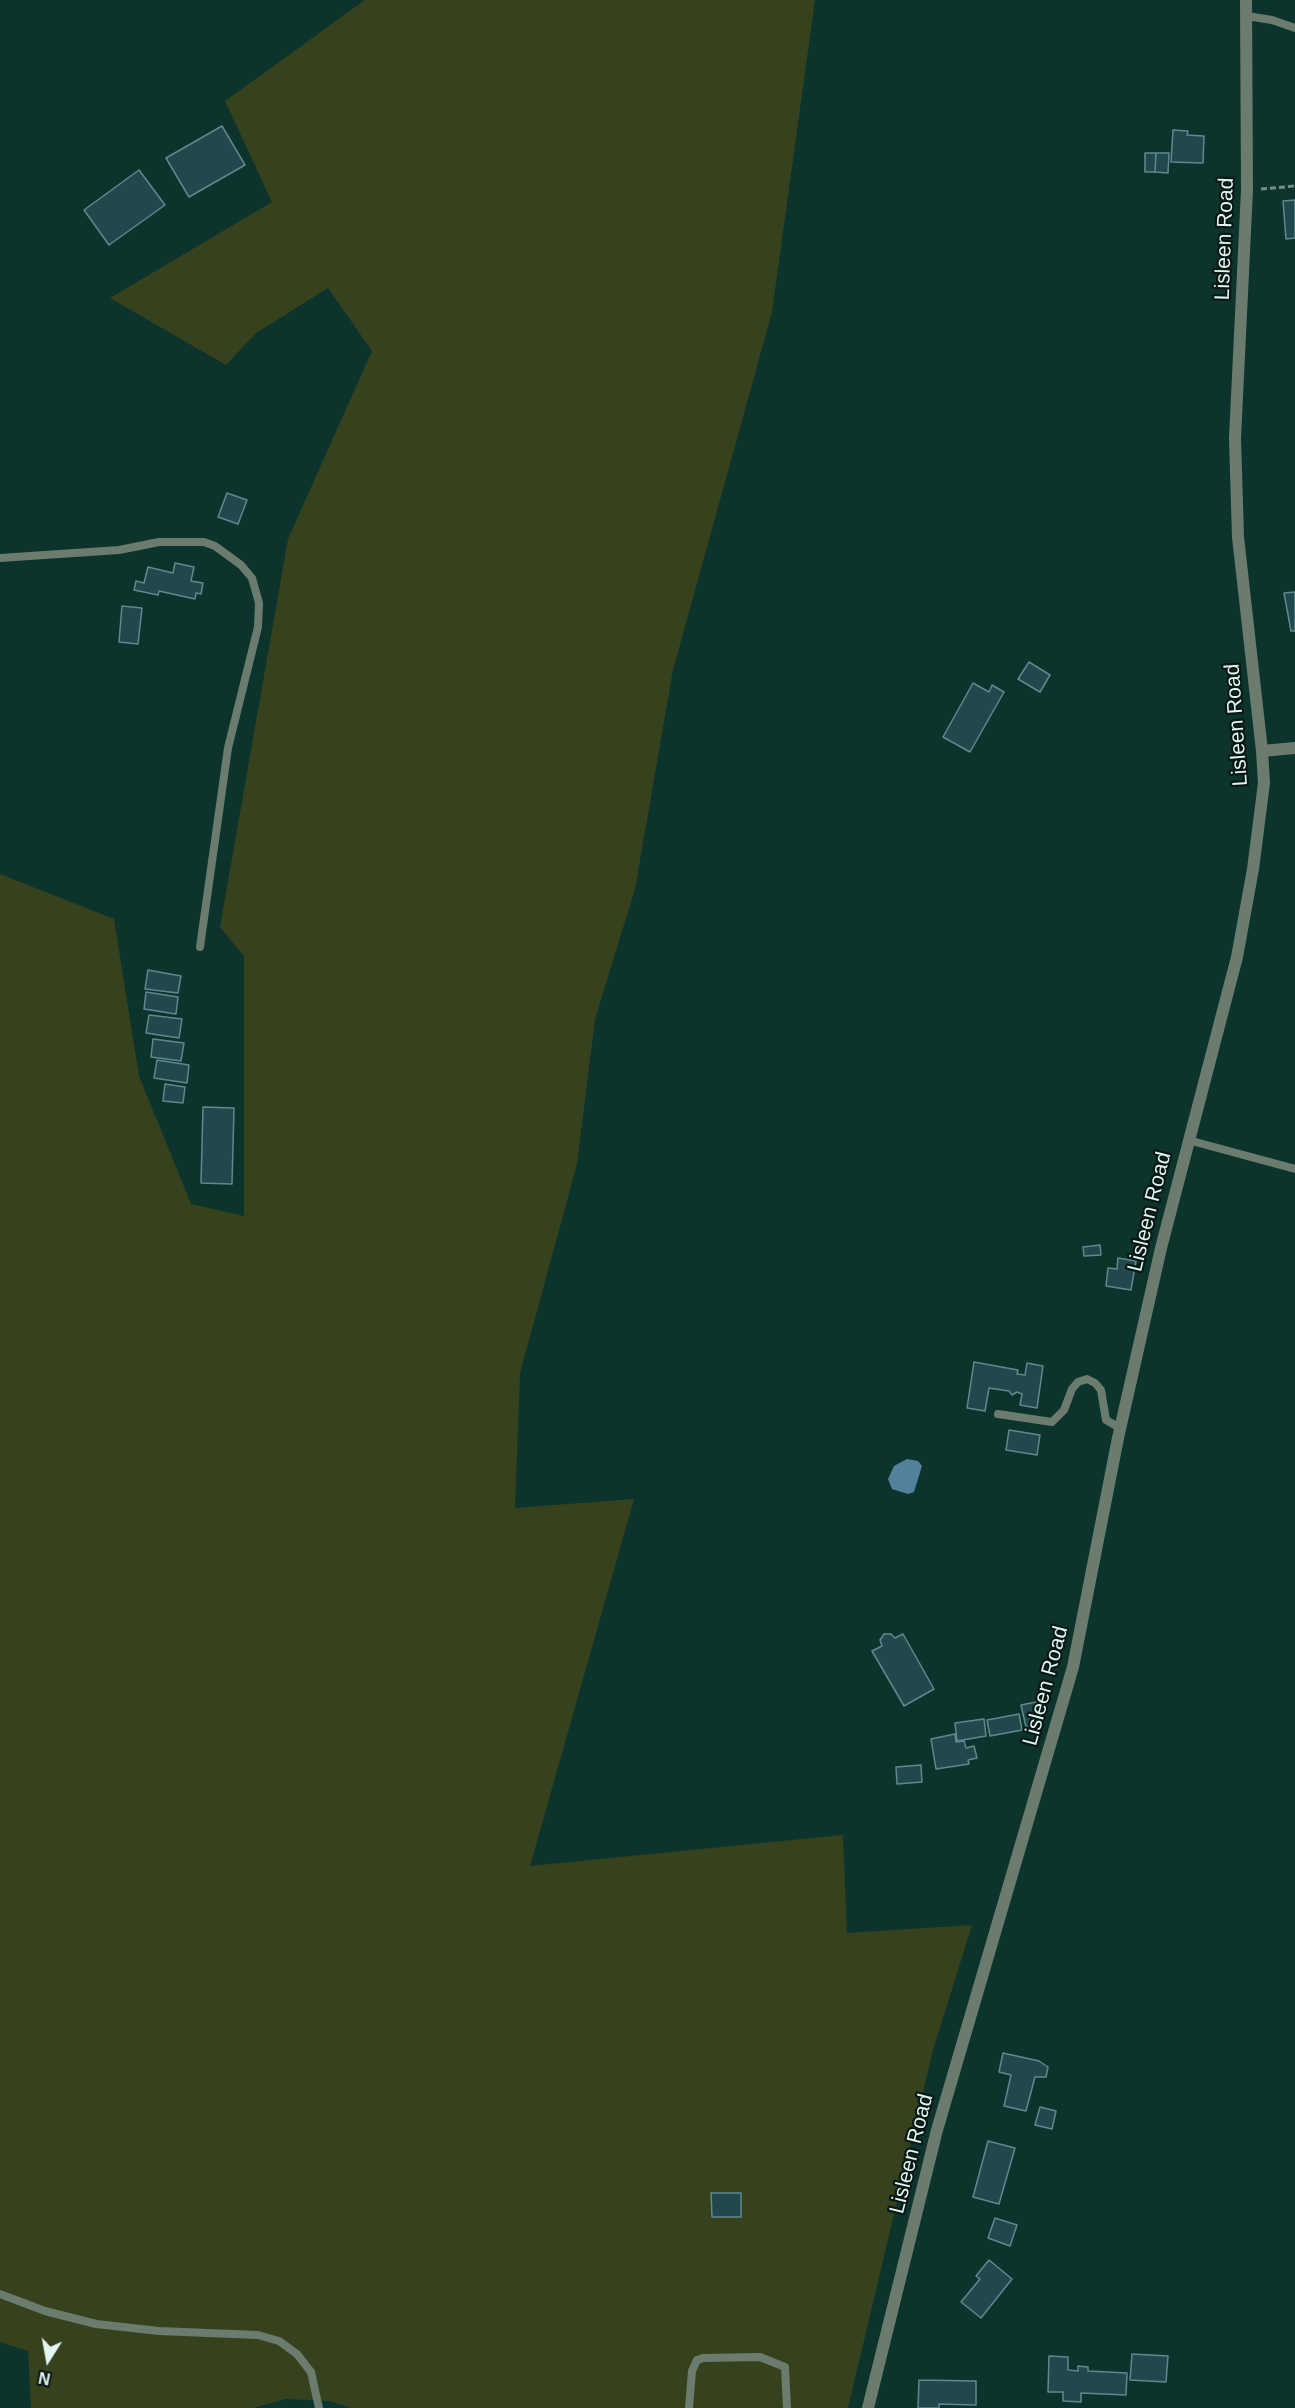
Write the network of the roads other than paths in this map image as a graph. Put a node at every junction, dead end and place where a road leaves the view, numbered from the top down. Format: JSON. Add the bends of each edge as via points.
{"nodes":[{"id":1,"x":1246,"y":0,"type":"edge"},
{"id":2,"x":1247,"y":16,"type":"junction"},
{"id":3,"x":1295,"y":28,"type":"edge"},
{"id":4,"x":0,"y":558,"type":"edge"},
{"id":5,"x":1295,"y":748,"type":"edge"},
{"id":6,"x":1262,"y":751,"type":"junction"},
{"id":7,"x":200,"y":947,"type":"dead end"},
{"id":8,"x":1188,"y":1140,"type":"junction"},
{"id":9,"x":1295,"y":1168,"type":"edge"},
{"id":10,"x":998,"y":1414,"type":"dead end"},
{"id":11,"x":1120,"y":1428,"type":"junction"},
{"id":12,"x":0,"y":2294,"type":"edge"},
{"id":13,"x":319,"y":2408,"type":"edge"},
{"id":14,"x":689,"y":2408,"type":"edge"},
{"id":15,"x":787,"y":2408,"type":"edge"},
{"id":16,"x":868,"y":2408,"type":"edge"}],
"edges":[{"from":1,"to":2,"type":"street","name":"Lisleen Road"},
{"from":2,"to":3,"type":"lane"},
{"from":2,"to":6,"type":"street","name":"Lisleen Road","via":[[1247,190],[1235,438],[1238,537]]},
{"from":4,"to":7,"type":"lane","via":[[119,550],[159,542],[204,542],[241,564],[252,578],[259,603],[258,627],[228,748]]},
{"from":5,"to":6,"type":"street"},
{"from":6,"to":8,"type":"street","name":"Lisleen Road","via":[[1264,783],[1237,957]]},
{"from":8,"to":9,"type":"lane"},
{"from":8,"to":11,"type":"street","name":"Lisleen Road"},
{"from":10,"to":11,"type":"lane","via":[[1052,1422],[1064,1410],[1072,1389],[1087,1379],[1101,1390],[1106,1420]]},
{"from":11,"to":16,"type":"street","name":"Lisleen Road","via":[[1074,1667],[937,2130]]},
{"from":12,"to":13,"type":"lane","via":[[96,2324],[169,2332],[258,2335],[279,2341],[297,2354],[311,2372]]},
{"from":14,"to":15,"type":"lane","via":[[692,2371],[697,2360],[760,2357],[786,2367]]}]}
